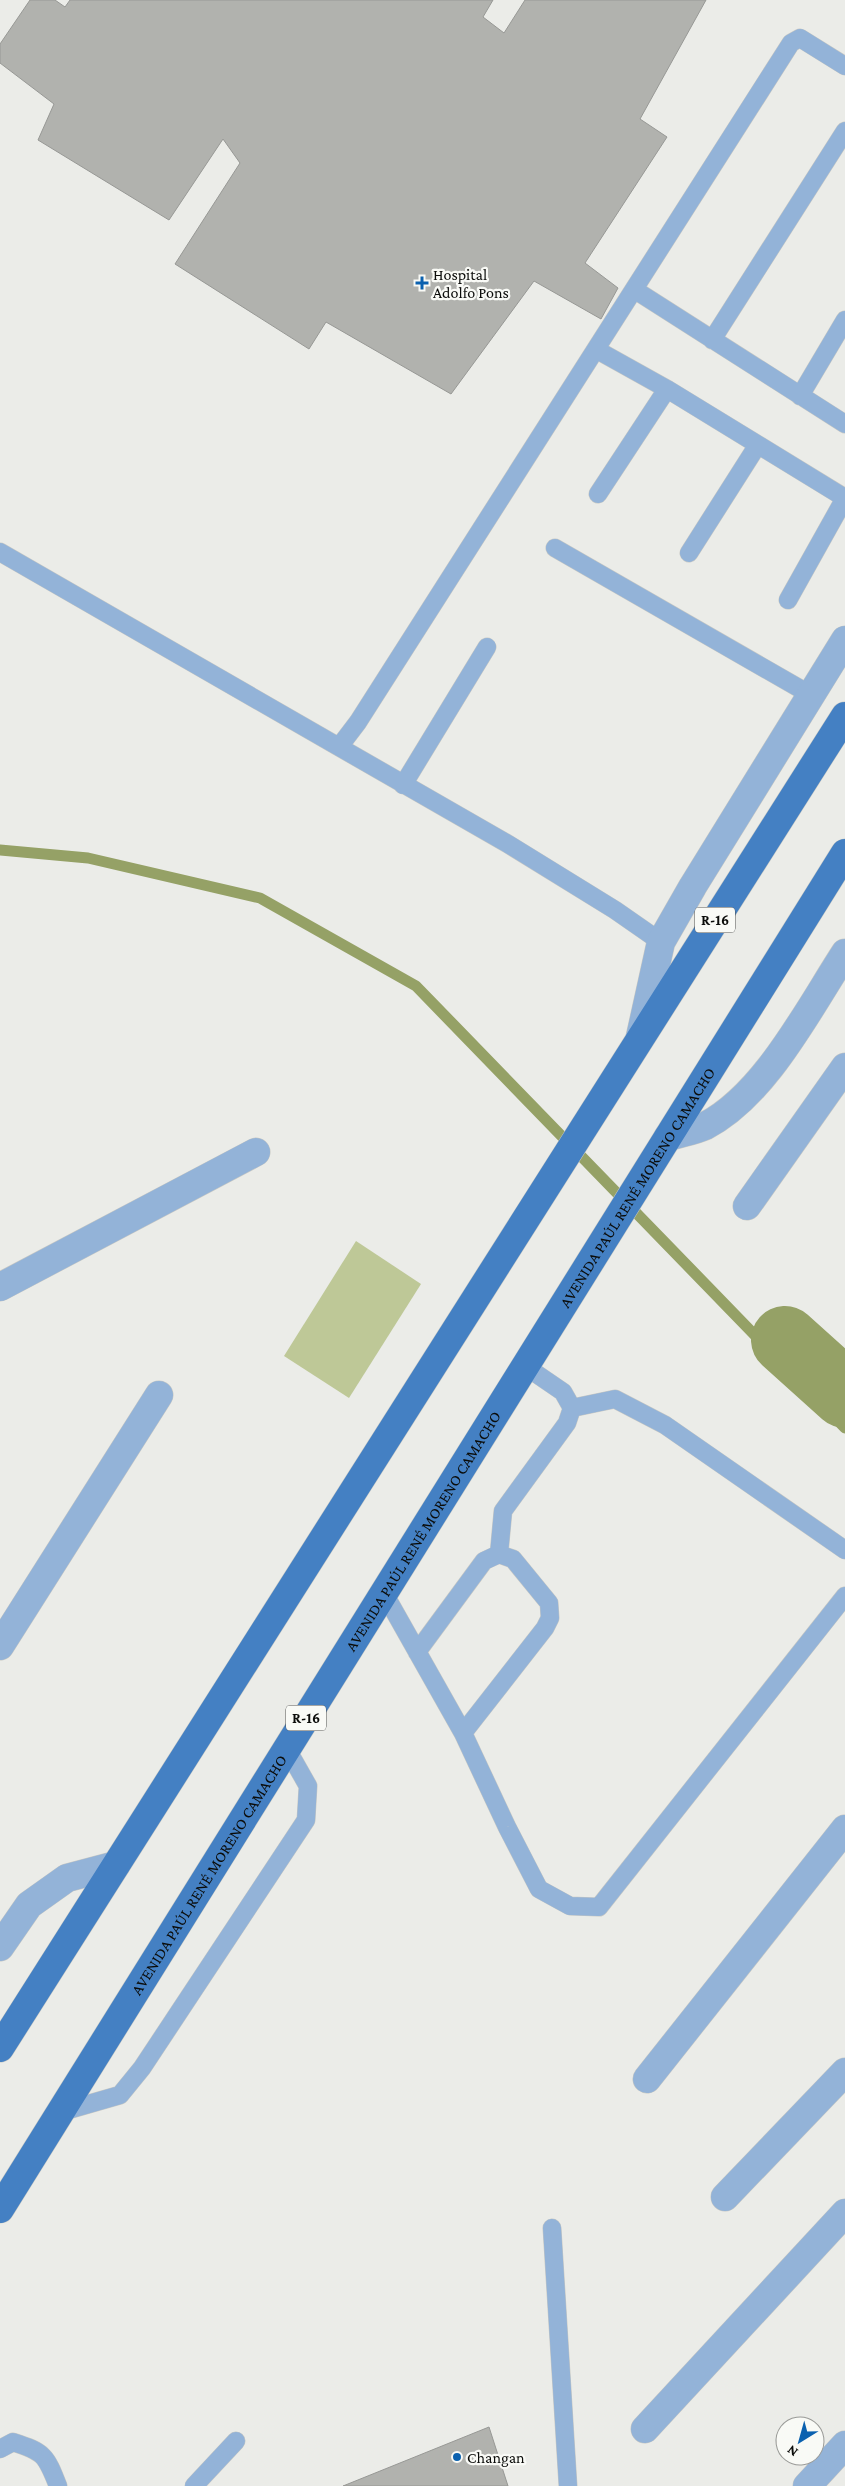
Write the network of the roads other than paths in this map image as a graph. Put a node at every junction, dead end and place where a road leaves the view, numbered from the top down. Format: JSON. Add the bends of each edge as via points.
{"nodes":[{"id":1,"x":845,"y":66,"type":"edge"},
{"id":2,"x":845,"y":131,"type":"edge"},
{"id":3,"x":635,"y":290,"type":"junction"},
{"id":4,"x":845,"y":320,"type":"edge"},
{"id":5,"x":712,"y":340,"type":"junction"},
{"id":6,"x":597,"y":350,"type":"junction"},
{"id":7,"x":667,"y":389,"type":"junction"},
{"id":8,"x":800,"y":396,"type":"junction"},
{"id":9,"x":845,"y":424,"type":"edge"},
{"id":10,"x":757,"y":446,"type":"junction"},
{"id":11,"x":598,"y":494,"type":"dead end"},
{"id":12,"x":845,"y":498,"type":"edge"},
{"id":13,"x":555,"y":548,"type":"dead end"},
{"id":14,"x":0,"y":552,"type":"edge"},
{"id":15,"x":689,"y":553,"type":"dead end"},
{"id":16,"x":788,"y":600,"type":"dead end"},
{"id":17,"x":845,"y":640,"type":"edge"},
{"id":18,"x":487,"y":646,"type":"dead end"},
{"id":19,"x":811,"y":695,"type":"junction"},
{"id":20,"x":845,"y":716,"type":"edge"},
{"id":21,"x":339,"y":747,"type":"junction"},
{"id":22,"x":402,"y":785,"type":"junction"},
{"id":23,"x":845,"y":854,"type":"edge"},
{"id":24,"x":662,"y":942,"type":"junction"},
{"id":25,"x":845,"y":953,"type":"edge"},
{"id":26,"x":640,"y":1037,"type":"junction"},
{"id":27,"x":845,"y":1067,"type":"edge"},
{"id":28,"x":668,"y":1137,"type":"junction"},
{"id":29,"x":256,"y":1152,"type":"dead end"},
{"id":30,"x":747,"y":1206,"type":"dead end"},
{"id":31,"x":0,"y":1286,"type":"edge"},
{"id":32,"x":525,"y":1366,"type":"junction"},
{"id":33,"x":159,"y":1395,"type":"dead end"},
{"id":34,"x":572,"y":1408,"type":"junction"},
{"id":35,"x":845,"y":1550,"type":"edge"},
{"id":36,"x":499,"y":1554,"type":"junction"},
{"id":37,"x":384,"y":1593,"type":"junction"},
{"id":38,"x":845,"y":1596,"type":"edge"},
{"id":39,"x":8,"y":1626,"type":"edge"},
{"id":40,"x":0,"y":1646,"type":"edge"},
{"id":41,"x":417,"y":1652,"type":"junction"},
{"id":42,"x":463,"y":1733,"type":"junction"},
{"id":43,"x":287,"y":1749,"type":"junction"},
{"id":44,"x":841,"y":1844,"type":"edge"},
{"id":45,"x":116,"y":1865,"type":"junction"},
{"id":46,"x":0,"y":1947,"type":"edge"},
{"id":47,"x":0,"y":2048,"type":"edge"},
{"id":48,"x":845,"y":2072,"type":"edge"},
{"id":49,"x":647,"y":2079,"type":"dead end"},
{"id":50,"x":61,"y":2112,"type":"junction"},
{"id":51,"x":725,"y":2197,"type":"dead end"},
{"id":52,"x":0,"y":2209,"type":"edge"},
{"id":53,"x":845,"y":2213,"type":"edge"},
{"id":54,"x":552,"y":2228,"type":"dead end"},
{"id":55,"x":645,"y":2429,"type":"dead end"},
{"id":56,"x":236,"y":2441,"type":"dead end"},
{"id":57,"x":845,"y":2445,"type":"edge"},
{"id":58,"x":0,"y":2449,"type":"edge"},
{"id":59,"x":58,"y":2486,"type":"edge"},
{"id":60,"x":194,"y":2486,"type":"edge"},
{"id":61,"x":568,"y":2486,"type":"edge"},
{"id":62,"x":807,"y":2486,"type":"edge"}],
"edges":[{"from":1,"to":3,"type":"lane","via":[[800,38],[791,43]]},
{"from":2,"to":5,"type":"lane"},
{"from":3,"to":5,"type":"lane"},
{"from":3,"to":6,"type":"lane"},
{"from":4,"to":8,"type":"lane"},
{"from":5,"to":8,"type":"lane"},
{"from":6,"to":7,"type":"lane"},
{"from":6,"to":21,"type":"lane"},
{"from":7,"to":10,"type":"lane"},
{"from":7,"to":11,"type":"lane"},
{"from":8,"to":9,"type":"lane"},
{"from":10,"to":12,"type":"lane"},
{"from":10,"to":15,"type":"lane"},
{"from":12,"to":16,"type":"lane"},
{"from":13,"to":19,"type":"lane"},
{"from":14,"to":21,"type":"lane"},
{"from":17,"to":19,"type":"street"},
{"from":18,"to":22,"type":"lane"},
{"from":19,"to":24,"type":"street"},
{"from":20,"to":26,"type":"main road","number":"R-16"},
{"from":21,"to":22,"type":"lane"},
{"from":22,"to":24,"type":"lane","via":[[508,844]]},
{"from":23,"to":28,"type":"main road","name":"AVENIDA PAÚL RENÉ MORENO CAMACHO","number":"R-16"},
{"from":24,"to":26,"type":"street"},
{"from":25,"to":28,"type":"street","via":[[763,1078],[732,1109],[704,1127]]},
{"from":26,"to":45,"type":"main road","number":"R-16"},
{"from":27,"to":30,"type":"street"},
{"from":28,"to":32,"type":"main road","name":"AVENIDA PAÚL RENÉ MORENO CAMACHO","number":"R-16"},
{"from":29,"to":31,"type":"street"},
{"from":32,"to":34,"type":"lane","via":[[563,1392]]},
{"from":32,"to":37,"type":"main road","name":"AVENIDA PAÚL RENÉ MORENO CAMACHO","number":"R-16"},
{"from":33,"to":39,"type":"street"},
{"from":34,"to":35,"type":"lane","via":[[615,1399],[666,1425]]},
{"from":34,"to":36,"type":"lane","via":[[567,1423],[503,1511]]},
{"from":36,"to":41,"type":"lane","via":[[484,1561]]},
{"from":36,"to":42,"type":"lane","via":[[513,1559],[549,1603],[550,1618]]},
{"from":37,"to":41,"type":"lane"},
{"from":37,"to":43,"type":"main road","name":"AVENIDA PAÚL RENÉ MORENO CAMACHO","number":"R-16"},
{"from":38,"to":42,"type":"lane","via":[[599,1907],[570,1906],[539,1889]]},
{"from":39,"to":40,"type":"street"},
{"from":41,"to":42,"type":"lane"},
{"from":43,"to":50,"type":"main road","name":"AVENIDA PAÚL RENÉ MORENO CAMACHO","number":"R-16"},
{"from":43,"to":50,"type":"lane","via":[[308,1786],[306,1820],[142,2068],[120,2095]]},
{"from":44,"to":49,"type":"street"},
{"from":45,"to":46,"type":"street","via":[[67,1878],[29,1905]]},
{"from":45,"to":47,"type":"main road","number":"R-16"},
{"from":48,"to":51,"type":"street"},
{"from":50,"to":52,"type":"main road","name":"AVENIDA PAÚL RENÉ MORENO CAMACHO","number":"R-16"},
{"from":53,"to":55,"type":"street"},
{"from":54,"to":61,"type":"lane"},
{"from":56,"to":60,"type":"lane"},
{"from":57,"to":62,"type":"street"},
{"from":58,"to":59,"type":"lane","via":[[13,2442],[38,2450]]}]}
